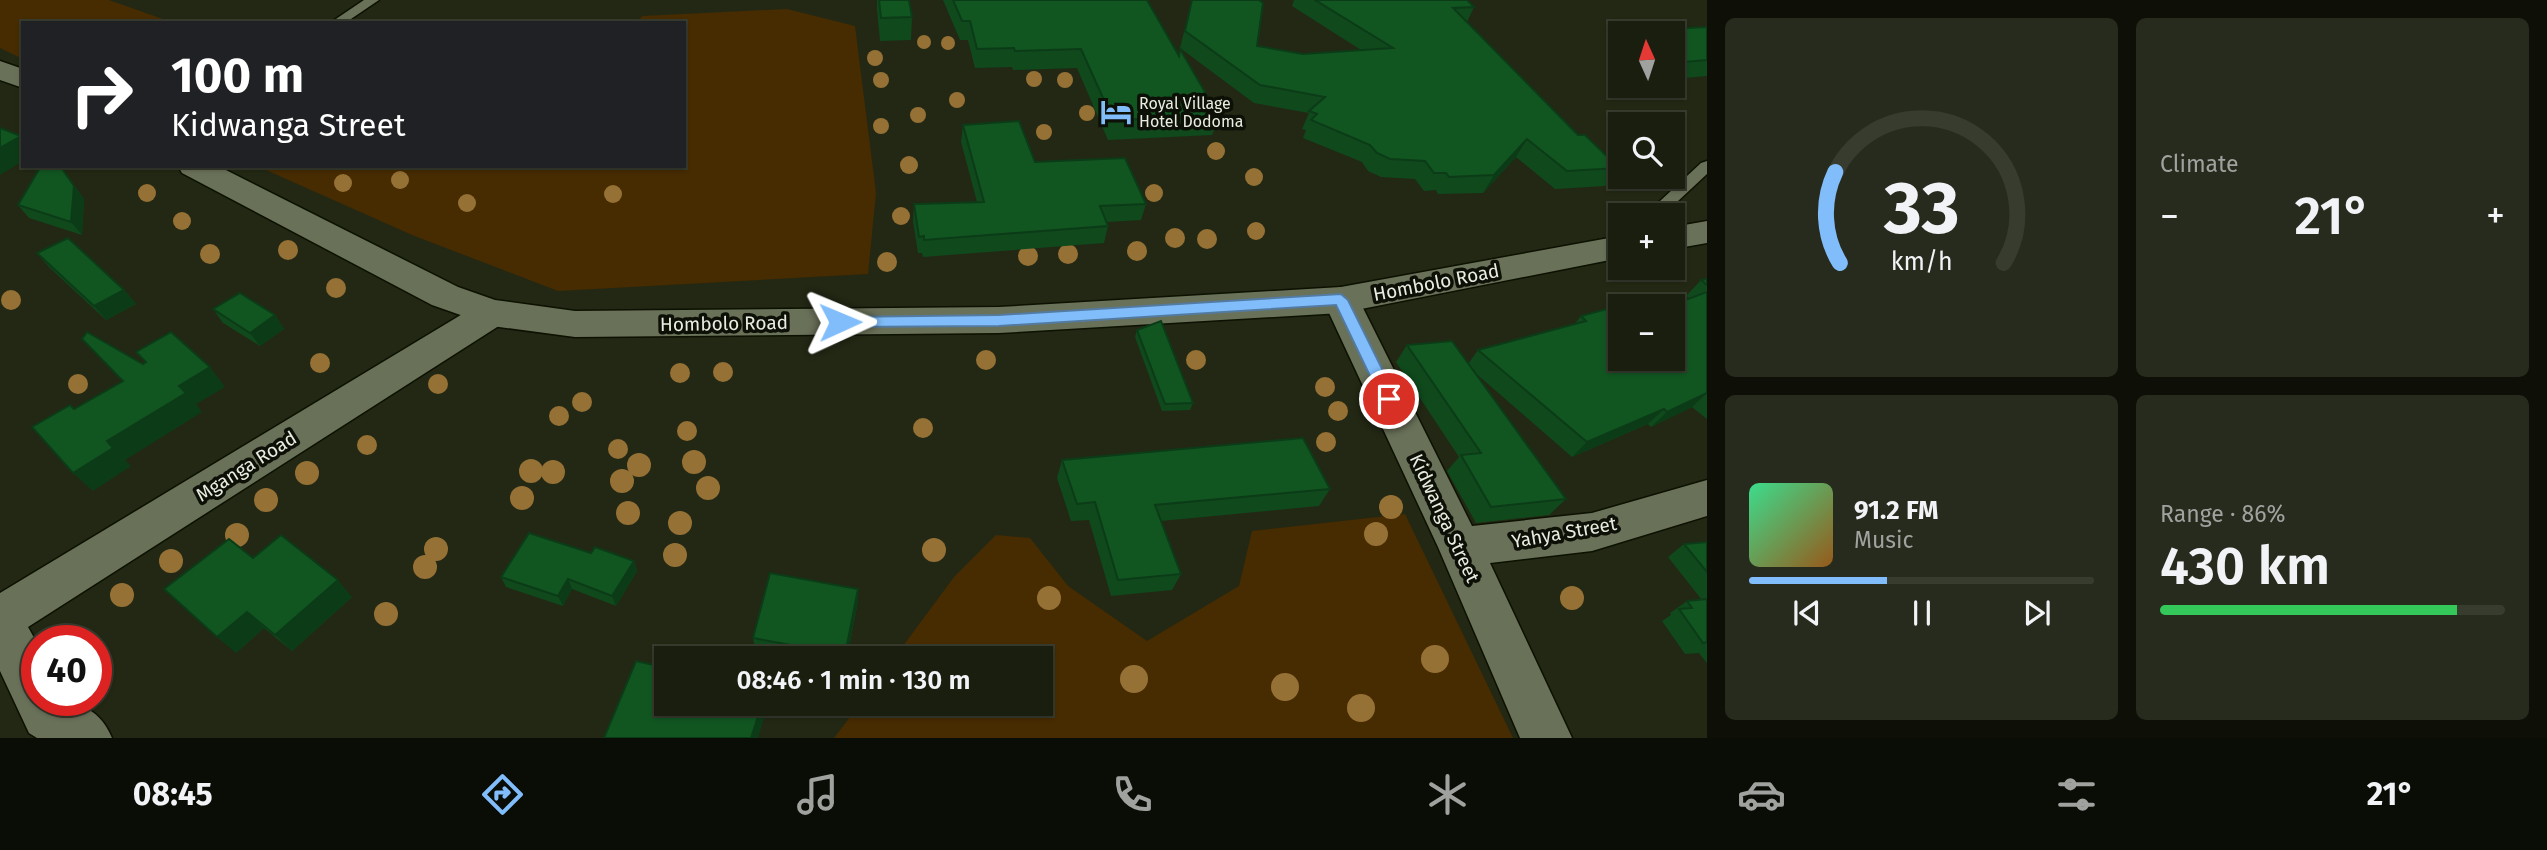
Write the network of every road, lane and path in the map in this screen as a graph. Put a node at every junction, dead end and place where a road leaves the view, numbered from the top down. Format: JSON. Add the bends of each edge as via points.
{"nodes":[{"id":1,"x":373,"y":0,"type":"edge"},
{"id":2,"x":339,"y":21,"type":"edge"},
{"id":3,"x":0,"y":69,"type":"edge"},
{"id":4,"x":21,"y":79,"type":"edge"},
{"id":5,"x":1707,"y":166,"type":"edge"},
{"id":6,"x":197,"y":168,"type":"edge"},
{"id":7,"x":1666,"y":203,"type":"edge"},
{"id":8,"x":1707,"y":232,"type":"edge"},
{"id":9,"x":1685,"y":236,"type":"edge"},
{"id":10,"x":1608,"y":248,"type":"edge"},
{"id":11,"x":1341,"y":300,"type":"junction"},
{"id":12,"x":492,"y":313,"type":"junction"},
{"id":13,"x":1706,"y":500,"type":"edge"},
{"id":14,"x":1460,"y":547,"type":"junction"},
{"id":15,"x":0,"y":620,"type":"edge"},
{"id":16,"x":21,"y":662,"type":"edge"},
{"id":17,"x":49,"y":716,"type":"edge"},
{"id":18,"x":86,"y":738,"type":"edge"},
{"id":19,"x":1546,"y":738,"type":"edge"}],
"edges":[{"from":1,"to":2,"type":"lane"},
{"from":3,"to":4,"type":"street"},
{"from":5,"to":7,"type":"lane"},
{"from":6,"to":12,"type":"street","name":"Hombolo Road","via":[[445,296]]},
{"from":8,"to":9,"type":"street"},
{"from":10,"to":11,"type":"street","name":"Hombolo Road"},
{"from":11,"to":12,"type":"street","name":"Hombolo Road","via":[[999,320],[575,324]]},
{"from":11,"to":14,"type":"street","name":"Kidwanga Street"},
{"from":12,"to":15,"type":"street","name":"Mganga Road"},
{"from":13,"to":14,"type":"street","name":"Yahya Street","via":[[1592,531]]},
{"from":14,"to":19,"type":"street","name":"Kidwanga Street"},
{"from":15,"to":16,"type":"street"},
{"from":17,"to":18,"type":"street"}]}
